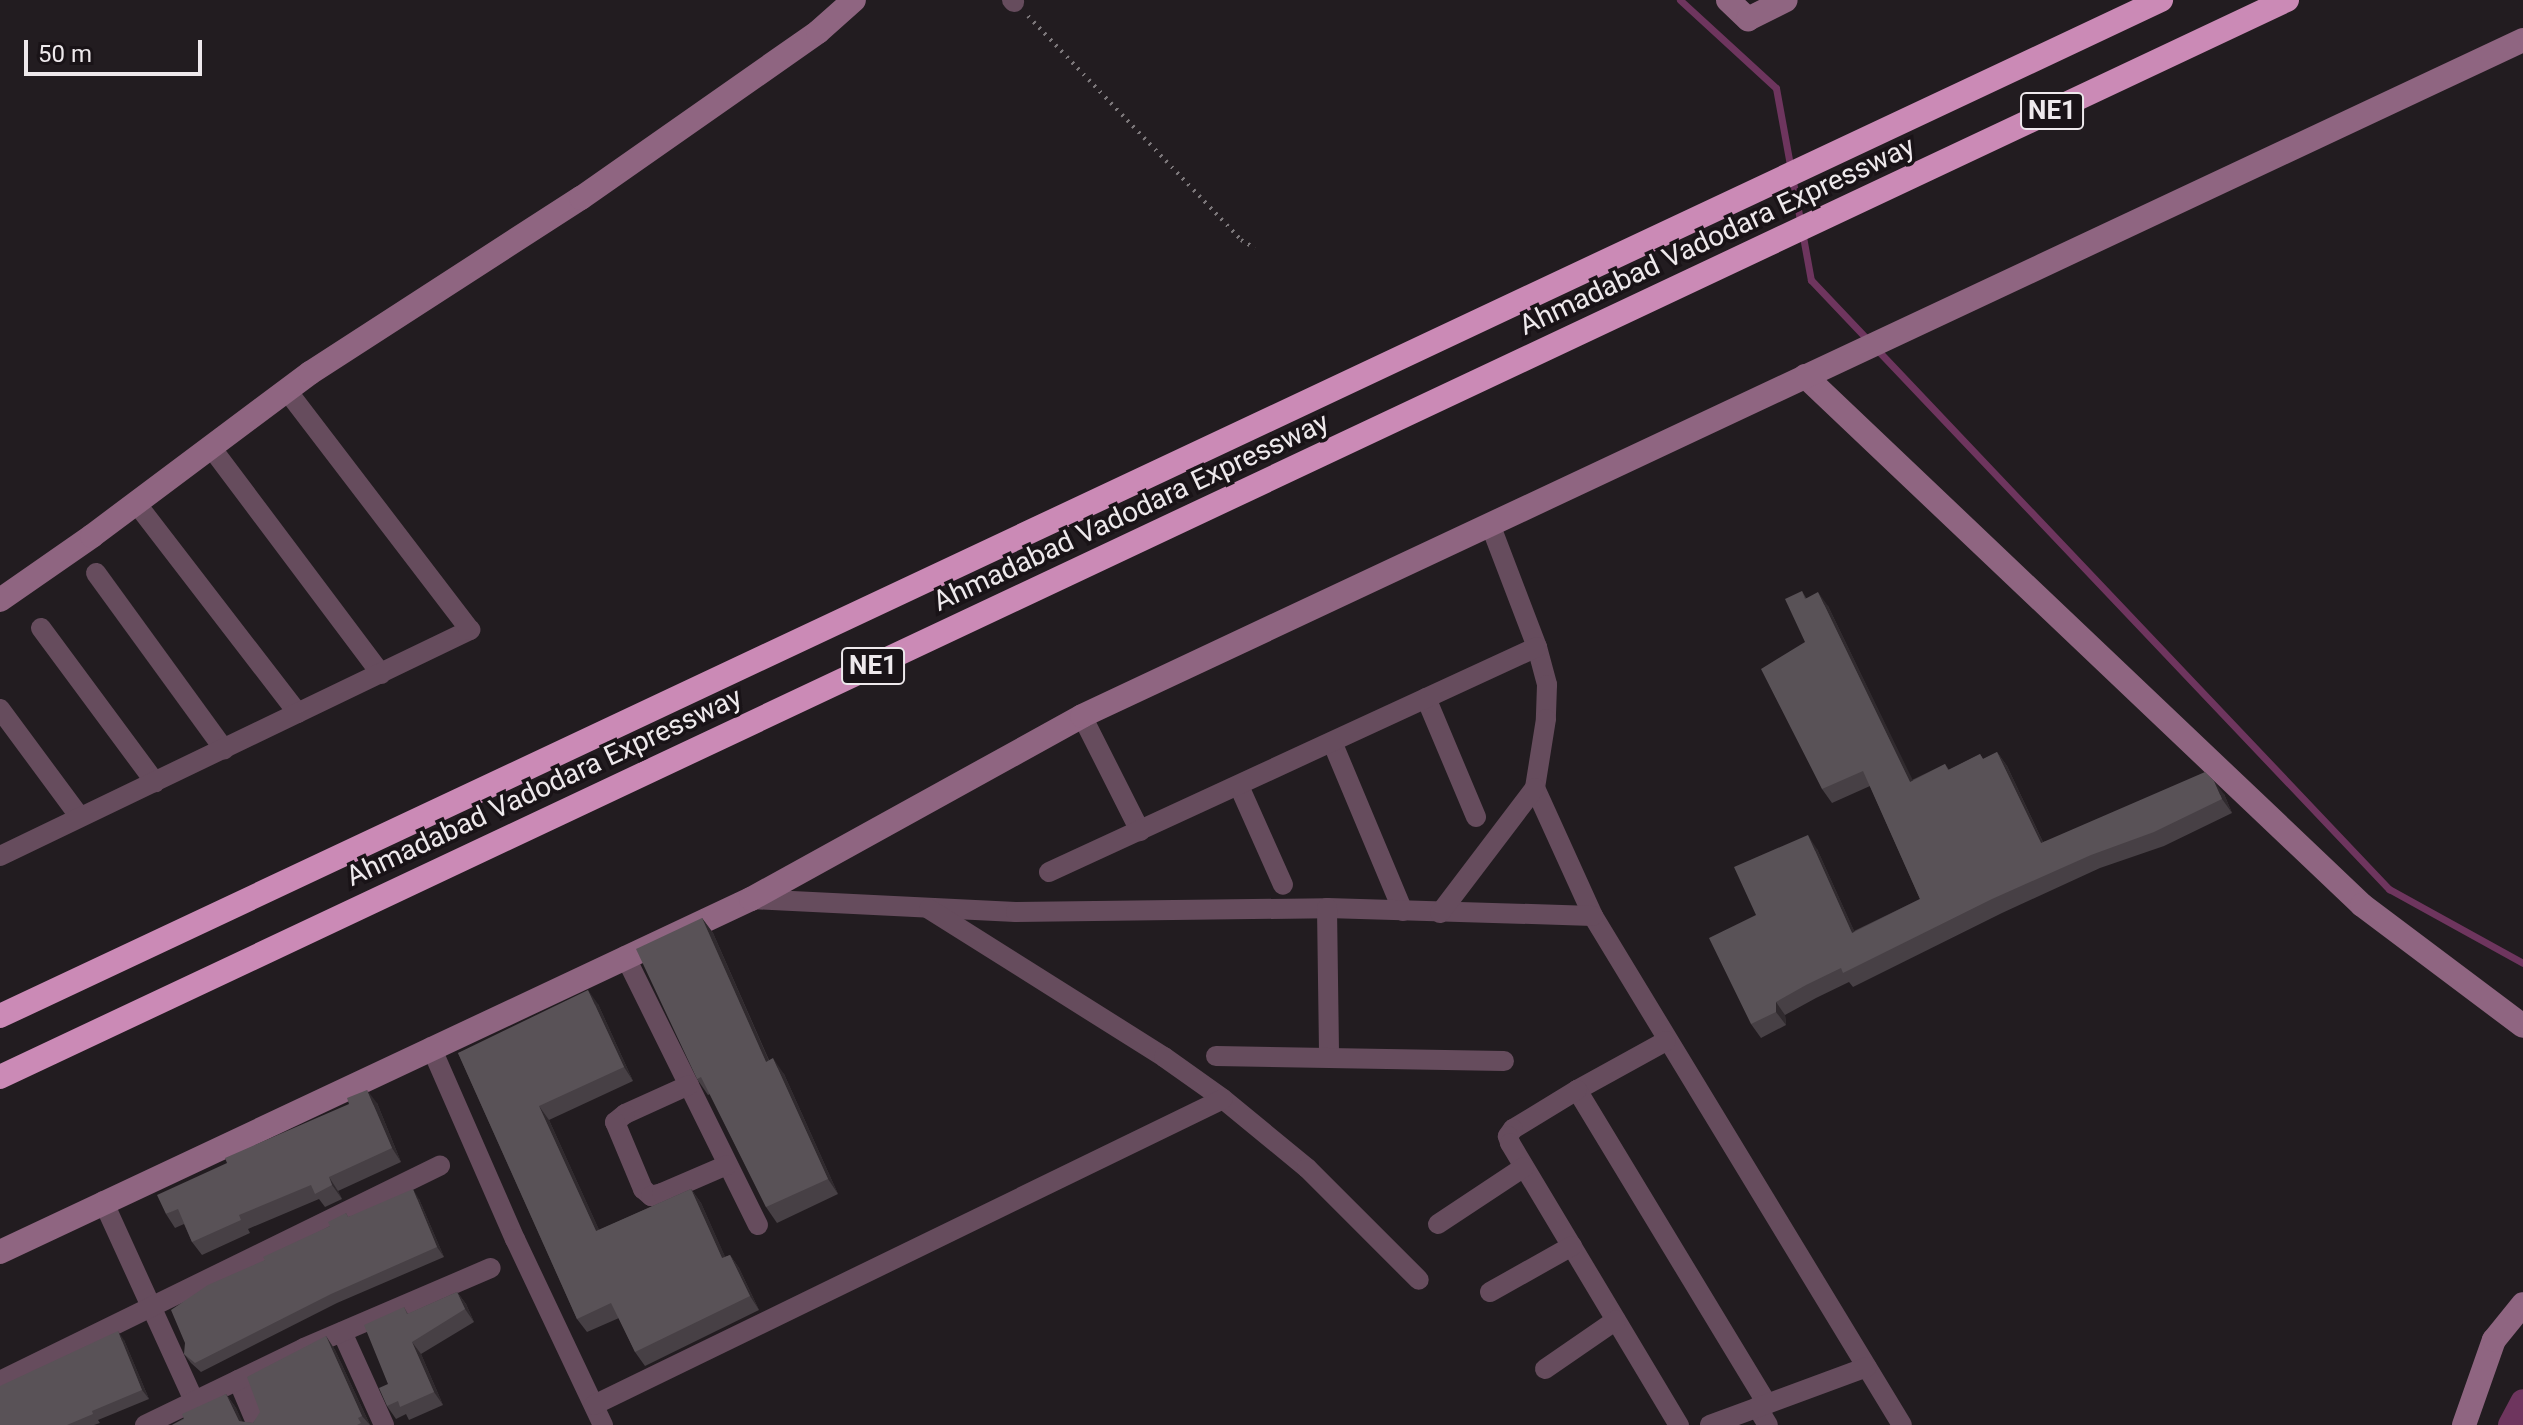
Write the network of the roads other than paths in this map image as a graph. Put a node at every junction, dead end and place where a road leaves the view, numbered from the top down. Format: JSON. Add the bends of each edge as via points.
{"nodes":[{"id":1,"x":854,"y":0,"type":"edge"},
{"id":2,"x":1728,"y":0,"type":"edge"},
{"id":3,"x":1786,"y":0,"type":"edge"},
{"id":4,"x":2161,"y":0,"type":"edge"},
{"id":5,"x":2287,"y":0,"type":"edge"},
{"id":6,"x":2523,"y":40,"type":"edge"},
{"id":7,"x":1805,"y":376,"type":"junction"},
{"id":8,"x":287,"y":391,"type":"junction"},
{"id":9,"x":210,"y":446,"type":"junction"},
{"id":10,"x":136,"y":503,"type":"junction"},
{"id":11,"x":1490,"y":524,"type":"junction"},
{"id":12,"x":96,"y":573,"type":"dead end"},
{"id":13,"x":0,"y":600,"type":"edge"},
{"id":14,"x":41,"y":628,"type":"dead end"},
{"id":15,"x":1537,"y":647,"type":"junction"},
{"id":16,"x":381,"y":674,"type":"junction"},
{"id":17,"x":1426,"y":698,"type":"junction"},
{"id":18,"x":0,"y":709,"type":"edge"},
{"id":19,"x":298,"y":713,"type":"junction"},
{"id":20,"x":1082,"y":716,"type":"junction"},
{"id":21,"x":1333,"y":744,"type":"junction"},
{"id":22,"x":224,"y":749,"type":"junction"},
{"id":23,"x":155,"y":782,"type":"junction"},
{"id":24,"x":1239,"y":786,"type":"junction"},
{"id":25,"x":1535,"y":788,"type":"junction"},
{"id":26,"x":80,"y":817,"type":"junction"},
{"id":27,"x":1476,"y":817,"type":"dead end"},
{"id":28,"x":1140,"y":831,"type":"junction"},
{"id":29,"x":0,"y":856,"type":"edge"},
{"id":30,"x":1049,"y":872,"type":"dead end"},
{"id":31,"x":1283,"y":885,"type":"dead end"},
{"id":32,"x":751,"y":899,"type":"junction"},
{"id":33,"x":1327,"y":908,"type":"junction"},
{"id":34,"x":929,"y":909,"type":"junction"},
{"id":35,"x":1403,"y":911,"type":"junction"},
{"id":36,"x":1440,"y":913,"type":"junction"},
{"id":37,"x":1593,"y":916,"type":"junction"},
{"id":38,"x":625,"y":956,"type":"junction"},
{"id":39,"x":0,"y":1016,"type":"edge"},
{"id":40,"x":2523,"y":1026,"type":"edge"},
{"id":41,"x":1666,"y":1041,"type":"junction"},
{"id":42,"x":431,"y":1047,"type":"junction"},
{"id":43,"x":1216,"y":1056,"type":"dead end"},
{"id":44,"x":1329,"y":1057,"type":"junction"},
{"id":45,"x":1504,"y":1061,"type":"dead end"},
{"id":46,"x":0,"y":1077,"type":"edge"},
{"id":47,"x":689,"y":1085,"type":"junction"},
{"id":48,"x":1577,"y":1090,"type":"junction"},
{"id":49,"x":1223,"y":1099,"type":"junction"},
{"id":50,"x":440,"y":1165,"type":"dead end"},
{"id":51,"x":727,"y":1165,"type":"junction"},
{"id":52,"x":1524,"y":1167,"type":"junction"},
{"id":53,"x":103,"y":1201,"type":"junction"},
{"id":54,"x":1438,"y":1224,"type":"dead end"},
{"id":55,"x":758,"y":1225,"type":"dead end"},
{"id":56,"x":1572,"y":1246,"type":"junction"},
{"id":57,"x":0,"y":1252,"type":"edge"},
{"id":58,"x":491,"y":1268,"type":"dead end"},
{"id":59,"x":1419,"y":1280,"type":"dead end"},
{"id":60,"x":1490,"y":1292,"type":"dead end"},
{"id":61,"x":2523,"y":1304,"type":"edge"},
{"id":62,"x":151,"y":1308,"type":"junction"},
{"id":63,"x":1616,"y":1320,"type":"junction"},
{"id":64,"x":342,"y":1332,"type":"junction"},
{"id":65,"x":1867,"y":1367,"type":"junction"},
{"id":66,"x":1545,"y":1369,"type":"dead end"},
{"id":67,"x":238,"y":1380,"type":"junction"},
{"id":68,"x":0,"y":1381,"type":"edge"},
{"id":69,"x":194,"y":1401,"type":"junction"},
{"id":70,"x":594,"y":1405,"type":"junction"},
{"id":71,"x":1764,"y":1412,"type":"edge"},
{"id":72,"x":145,"y":1425,"type":"edge"},
{"id":73,"x":257,"y":1425,"type":"edge"},
{"id":74,"x":384,"y":1425,"type":"edge"},
{"id":75,"x":603,"y":1425,"type":"edge"},
{"id":76,"x":1679,"y":1425,"type":"edge"},
{"id":77,"x":1710,"y":1425,"type":"edge"},
{"id":78,"x":1902,"y":1425,"type":"edge"},
{"id":79,"x":2464,"y":1425,"type":"edge"}],
"edges":[{"from":1,"to":8,"type":"street","via":[[818,32],[581,198]]},
{"from":2,"to":3,"type":"street","via":[[1748,19]]},
{"from":4,"to":39,"type":"highway","name":"Ahmadabad Vadodara Expressway","number":"NE1"},
{"from":5,"to":46,"type":"highway","name":"Ahmadabad Vadodara Expressway","number":"NE1"},
{"from":6,"to":7,"type":"street"},
{"from":7,"to":11,"type":"street"},
{"from":7,"to":40,"type":"street","via":[[2362,905]]},
{"from":8,"to":9,"type":"street"},
{"from":8,"to":16,"type":"street","via":[[470,630]]},
{"from":9,"to":10,"type":"street"},
{"from":9,"to":16,"type":"street"},
{"from":10,"to":13,"type":"street"},
{"from":10,"to":19,"type":"street"},
{"from":11,"to":15,"type":"street"},
{"from":11,"to":20,"type":"street"},
{"from":12,"to":22,"type":"street"},
{"from":14,"to":23,"type":"street"},
{"from":15,"to":17,"type":"street"},
{"from":15,"to":25,"type":"street","via":[[1547,685]]},
{"from":16,"to":19,"type":"street"},
{"from":17,"to":21,"type":"street"},
{"from":17,"to":27,"type":"street"},
{"from":18,"to":26,"type":"street"},
{"from":19,"to":22,"type":"street"},
{"from":20,"to":28,"type":"street"},
{"from":20,"to":32,"type":"street"},
{"from":21,"to":24,"type":"street"},
{"from":21,"to":35,"type":"street"},
{"from":22,"to":23,"type":"street"},
{"from":23,"to":26,"type":"street"},
{"from":24,"to":28,"type":"street"},
{"from":24,"to":31,"type":"street"},
{"from":25,"to":36,"type":"street"},
{"from":25,"to":37,"type":"street"},
{"from":26,"to":29,"type":"street"},
{"from":28,"to":30,"type":"street"},
{"from":32,"to":34,"type":"street"},
{"from":32,"to":38,"type":"street"},
{"from":33,"to":34,"type":"street"},
{"from":33,"to":35,"type":"street"},
{"from":33,"to":44,"type":"street"},
{"from":34,"to":49,"type":"street"},
{"from":35,"to":36,"type":"street"},
{"from":36,"to":37,"type":"street"},
{"from":37,"to":41,"type":"street"},
{"from":38,"to":42,"type":"street"},
{"from":38,"to":47,"type":"street"},
{"from":41,"to":48,"type":"street"},
{"from":41,"to":65,"type":"street"},
{"from":42,"to":53,"type":"street"},
{"from":42,"to":70,"type":"street"},
{"from":43,"to":44,"type":"street"},
{"from":44,"to":45,"type":"street"},
{"from":47,"to":51,"type":"street"},
{"from":47,"to":51,"type":"street","via":[[615,1122],[643,1189],[651,1196],[662,1193]]},
{"from":48,"to":52,"type":"street","via":[[1508,1136]]},
{"from":48,"to":71,"type":"street"},
{"from":49,"to":59,"type":"street","via":[[1307,1168]]},
{"from":49,"to":70,"type":"street"},
{"from":50,"to":62,"type":"street"},
{"from":51,"to":55,"type":"street"},
{"from":52,"to":54,"type":"street"},
{"from":52,"to":56,"type":"street"},
{"from":53,"to":57,"type":"street"},
{"from":53,"to":62,"type":"street"},
{"from":56,"to":60,"type":"street"},
{"from":56,"to":63,"type":"street"},
{"from":58,"to":64,"type":"street"},
{"from":61,"to":79,"type":"street","via":[[2494,1340]]},
{"from":62,"to":68,"type":"street"},
{"from":62,"to":69,"type":"street"},
{"from":63,"to":66,"type":"street"},
{"from":63,"to":76,"type":"street"},
{"from":64,"to":67,"type":"street"},
{"from":64,"to":74,"type":"street"},
{"from":65,"to":71,"type":"street"},
{"from":65,"to":78,"type":"street"},
{"from":67,"to":69,"type":"street"},
{"from":67,"to":73,"type":"street"},
{"from":69,"to":72,"type":"street"},
{"from":70,"to":75,"type":"street"},
{"from":71,"to":77,"type":"street"}]}
